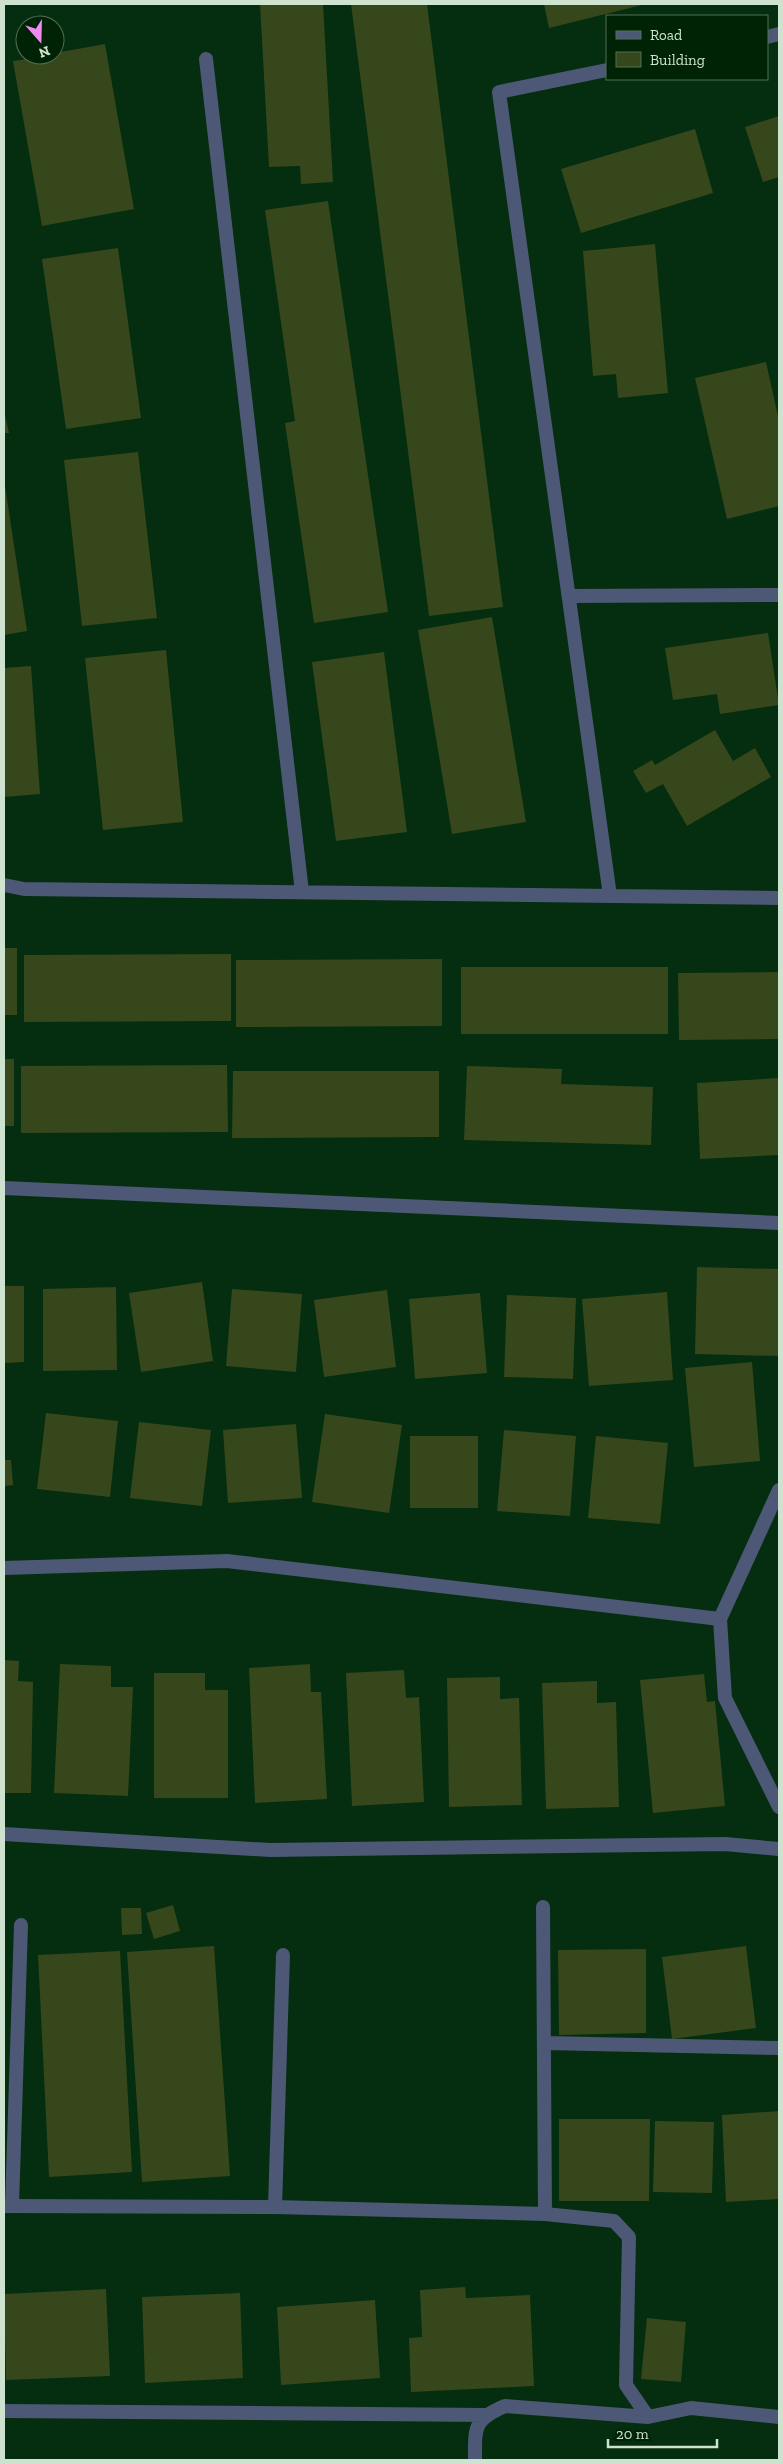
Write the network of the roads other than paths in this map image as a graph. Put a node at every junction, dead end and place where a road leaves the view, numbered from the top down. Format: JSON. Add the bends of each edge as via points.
{"nodes":[{"id":1,"x":206,"y":59,"type":"dead end"},
{"id":2,"x":606,"y":70,"type":"edge"},
{"id":3,"x":779,"y":595,"type":"edge"},
{"id":4,"x":569,"y":596,"type":"junction"},
{"id":5,"x":4,"y":885,"type":"edge"},
{"id":6,"x":302,"y":892,"type":"junction"},
{"id":7,"x":610,"y":896,"type":"junction"},
{"id":8,"x":779,"y":898,"type":"edge"},
{"id":9,"x":4,"y":1188,"type":"edge"},
{"id":10,"x":779,"y":1222,"type":"edge"},
{"id":11,"x":779,"y":1490,"type":"edge"},
{"id":12,"x":4,"y":1568,"type":"edge"},
{"id":13,"x":720,"y":1620,"type":"junction"},
{"id":14,"x":779,"y":1808,"type":"edge"},
{"id":15,"x":4,"y":1834,"type":"edge"},
{"id":16,"x":779,"y":1849,"type":"edge"},
{"id":17,"x":544,"y":1907,"type":"dead end"},
{"id":18,"x":21,"y":1925,"type":"dead end"},
{"id":19,"x":283,"y":1955,"type":"dead end"},
{"id":20,"x":544,"y":2043,"type":"junction"},
{"id":21,"x":779,"y":2048,"type":"edge"},
{"id":22,"x":8,"y":2206,"type":"edge"},
{"id":23,"x":275,"y":2208,"type":"junction"},
{"id":24,"x":545,"y":2214,"type":"junction"},
{"id":25,"x":4,"y":2411,"type":"edge"},
{"id":26,"x":485,"y":2415,"type":"junction"},
{"id":27,"x":648,"y":2417,"type":"junction"},
{"id":28,"x":779,"y":2417,"type":"edge"},
{"id":29,"x":474,"y":2460,"type":"edge"}],
"edges":[{"from":1,"to":6,"type":"street"},
{"from":2,"to":4,"type":"street","via":[[499,92]]},
{"from":3,"to":4,"type":"street"},
{"from":4,"to":7,"type":"street"},
{"from":5,"to":6,"type":"street","via":[[24,890]]},
{"from":6,"to":7,"type":"street"},
{"from":7,"to":8,"type":"street"},
{"from":9,"to":10,"type":"street"},
{"from":11,"to":13,"type":"street"},
{"from":12,"to":13,"type":"street","via":[[227,1561]]},
{"from":13,"to":14,"type":"street","via":[[725,1698]]},
{"from":15,"to":16,"type":"street","via":[[270,1850],[725,1844]]},
{"from":17,"to":20,"type":"street"},
{"from":18,"to":22,"type":"street"},
{"from":19,"to":23,"type":"street"},
{"from":20,"to":21,"type":"street"},
{"from":20,"to":24,"type":"street"},
{"from":22,"to":23,"type":"street"},
{"from":23,"to":24,"type":"street"},
{"from":24,"to":27,"type":"street","via":[[614,2221],[629,2237],[626,2385]]},
{"from":25,"to":26,"type":"street"},
{"from":26,"to":27,"type":"street","via":[[505,2406]]},
{"from":26,"to":29,"type":"street","via":[[475,2432]]},
{"from":27,"to":28,"type":"street","via":[[691,2408]]}]}
